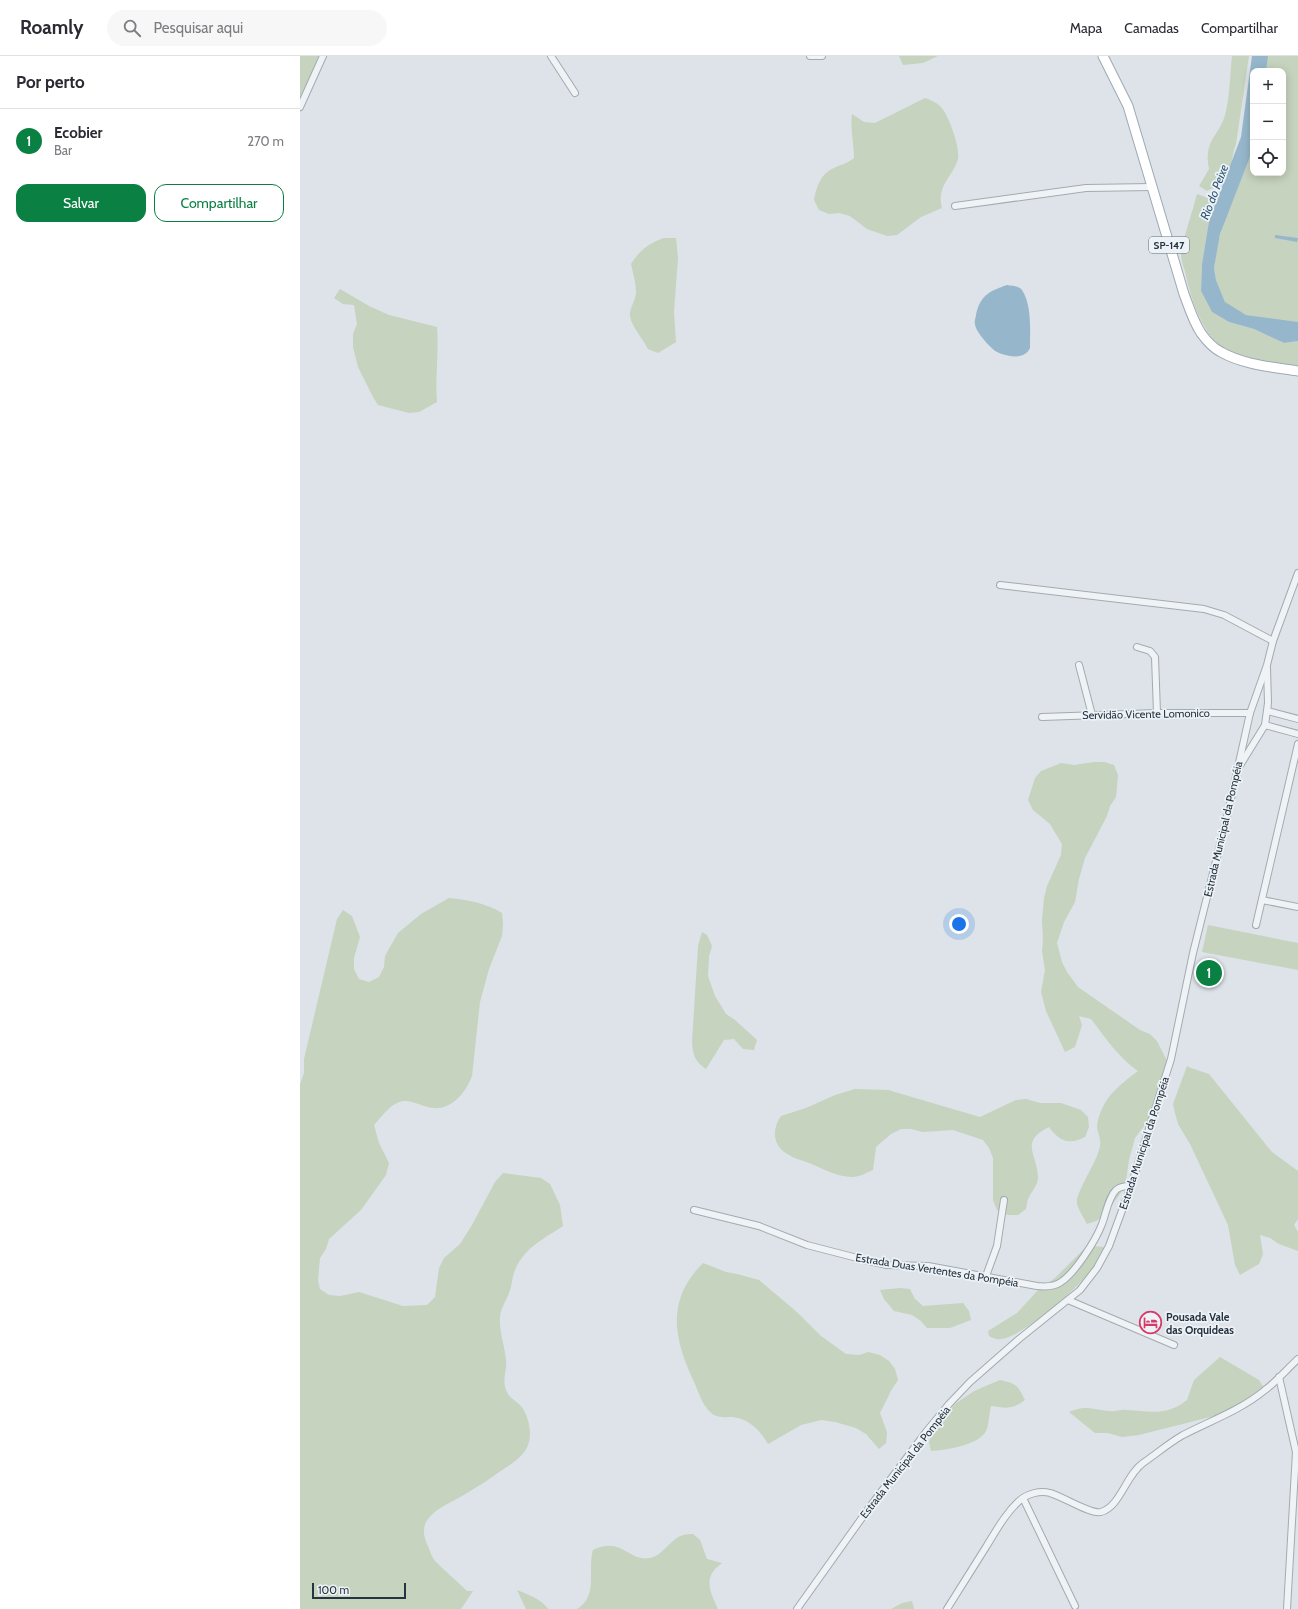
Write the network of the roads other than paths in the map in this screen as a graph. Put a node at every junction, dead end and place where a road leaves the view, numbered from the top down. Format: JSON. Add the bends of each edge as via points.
{"nodes":[{"id":1,"x":323,"y":56,"type":"edge"},
{"id":2,"x":551,"y":56,"type":"edge"},
{"id":3,"x":810,"y":56,"type":"edge"},
{"id":4,"x":822,"y":56,"type":"edge"},
{"id":5,"x":1103,"y":56,"type":"edge"},
{"id":6,"x":575,"y":92,"type":"dead end"},
{"id":7,"x":300,"y":107,"type":"edge"},
{"id":8,"x":1152,"y":187,"type":"junction"},
{"id":9,"x":954,"y":206,"type":"dead end"},
{"id":10,"x":1298,"y":372,"type":"edge"},
{"id":11,"x":1298,"y":573,"type":"edge"},
{"id":12,"x":1000,"y":585,"type":"dead end"},
{"id":13,"x":1274,"y":641,"type":"junction"},
{"id":14,"x":1137,"y":646,"type":"dead end"},
{"id":15,"x":1079,"y":665,"type":"dead end"},
{"id":16,"x":1267,"y":665,"type":"junction"},
{"id":17,"x":1268,"y":711,"type":"junction"},
{"id":18,"x":1157,"y":713,"type":"junction"},
{"id":19,"x":1250,"y":713,"type":"junction"},
{"id":20,"x":1092,"y":715,"type":"junction"},
{"id":21,"x":1042,"y":717,"type":"dead end"},
{"id":22,"x":1298,"y":719,"type":"edge"},
{"id":23,"x":1265,"y":725,"type":"junction"},
{"id":24,"x":1298,"y":734,"type":"edge"},
{"id":25,"x":1298,"y":744,"type":"edge"},
{"id":26,"x":1236,"y":772,"type":"junction"},
{"id":27,"x":1262,"y":900,"type":"junction"},
{"id":28,"x":1298,"y":907,"type":"edge"},
{"id":29,"x":1256,"y":925,"type":"dead end"},
{"id":30,"x":1131,"y":1186,"type":"junction"},
{"id":31,"x":1004,"y":1200,"type":"dead end"},
{"id":32,"x":694,"y":1210,"type":"dead end"},
{"id":33,"x":986,"y":1276,"type":"junction"},
{"id":34,"x":1068,"y":1300,"type":"junction"},
{"id":35,"x":1174,"y":1345,"type":"dead end"},
{"id":36,"x":1298,"y":1359,"type":"edge"},
{"id":37,"x":1279,"y":1377,"type":"junction"},
{"id":38,"x":1023,"y":1498,"type":"junction"},
{"id":39,"x":1075,"y":1606,"type":"dead end"},
{"id":40,"x":796,"y":1609,"type":"edge"},
{"id":41,"x":947,"y":1609,"type":"edge"},
{"id":42,"x":1287,"y":1609,"type":"edge"}],
"edges":[{"from":1,"to":7,"type":"street"},
{"from":2,"to":6,"type":"street"},
{"from":3,"to":4,"type":"street"},
{"from":5,"to":8,"type":"main road","number":"SP-147","via":[[1128,106]]},
{"from":8,"to":9,"type":"street","via":[[1086,188]]},
{"from":8,"to":10,"type":"main road","number":"SP-147","via":[[1193,319],[1210,344],[1220,352],[1251,363]]},
{"from":11,"to":13,"type":"street","name":"Estrada Municipal da Pompéia"},
{"from":12,"to":13,"type":"street","via":[[1204,609],[1224,615]]},
{"from":13,"to":16,"type":"street","name":"Estrada Municipal da Pompéia"},
{"from":14,"to":18,"type":"street","via":[[1150,651],[1155,657]]},
{"from":15,"to":20,"type":"street"},
{"from":16,"to":17,"type":"street"},
{"from":16,"to":19,"type":"street","name":"Estrada Municipal da Pompéia"},
{"from":17,"to":22,"type":"street"},
{"from":17,"to":23,"type":"street"},
{"from":18,"to":19,"type":"street","name":"Servidão Vicente Lomonico"},
{"from":18,"to":20,"type":"street","name":"Servidão Vicente Lomonico"},
{"from":19,"to":26,"type":"street","name":"Estrada Municipal da Pompéia"},
{"from":20,"to":21,"type":"street","name":"Servidão Vicente Lomonico"},
{"from":23,"to":24,"type":"street"},
{"from":23,"to":26,"type":"street"},
{"from":25,"to":27,"type":"street"},
{"from":26,"to":30,"type":"street","name":"Estrada Municipal da Pompéia","via":[[1170,1059]]},
{"from":27,"to":28,"type":"street"},
{"from":27,"to":29,"type":"street"},
{"from":30,"to":33,"type":"street","name":"Estrada Duas Vertentes da Pompéia","via":[[1120,1187],[1114,1193],[1089,1248],[1076,1268],[1062,1282],[1051,1287],[1038,1286]]},
{"from":30,"to":34,"type":"street","name":"Estrada Municipal da Pompéia","via":[[1109,1246],[1097,1268],[1080,1290]]},
{"from":31,"to":33,"type":"street","via":[[997,1246]]},
{"from":32,"to":33,"type":"street","name":"Estrada Duas Vertentes da Pompéia","via":[[759,1226],[807,1245],[887,1265],[928,1266]]},
{"from":34,"to":35,"type":"street"},
{"from":34,"to":40,"type":"street","name":"Estrada Municipal da Pompéia","via":[[1019,1339],[949,1404]]},
{"from":36,"to":37,"type":"street"},
{"from":37,"to":38,"type":"street","via":[[1240,1407],[1182,1436],[1138,1467],[1112,1506],[1099,1513],[1091,1512],[1050,1493],[1040,1492]]},
{"from":37,"to":42,"type":"street","via":[[1296,1452]]},
{"from":38,"to":39,"type":"street"},
{"from":38,"to":41,"type":"street","via":[[1005,1517]]}]}
